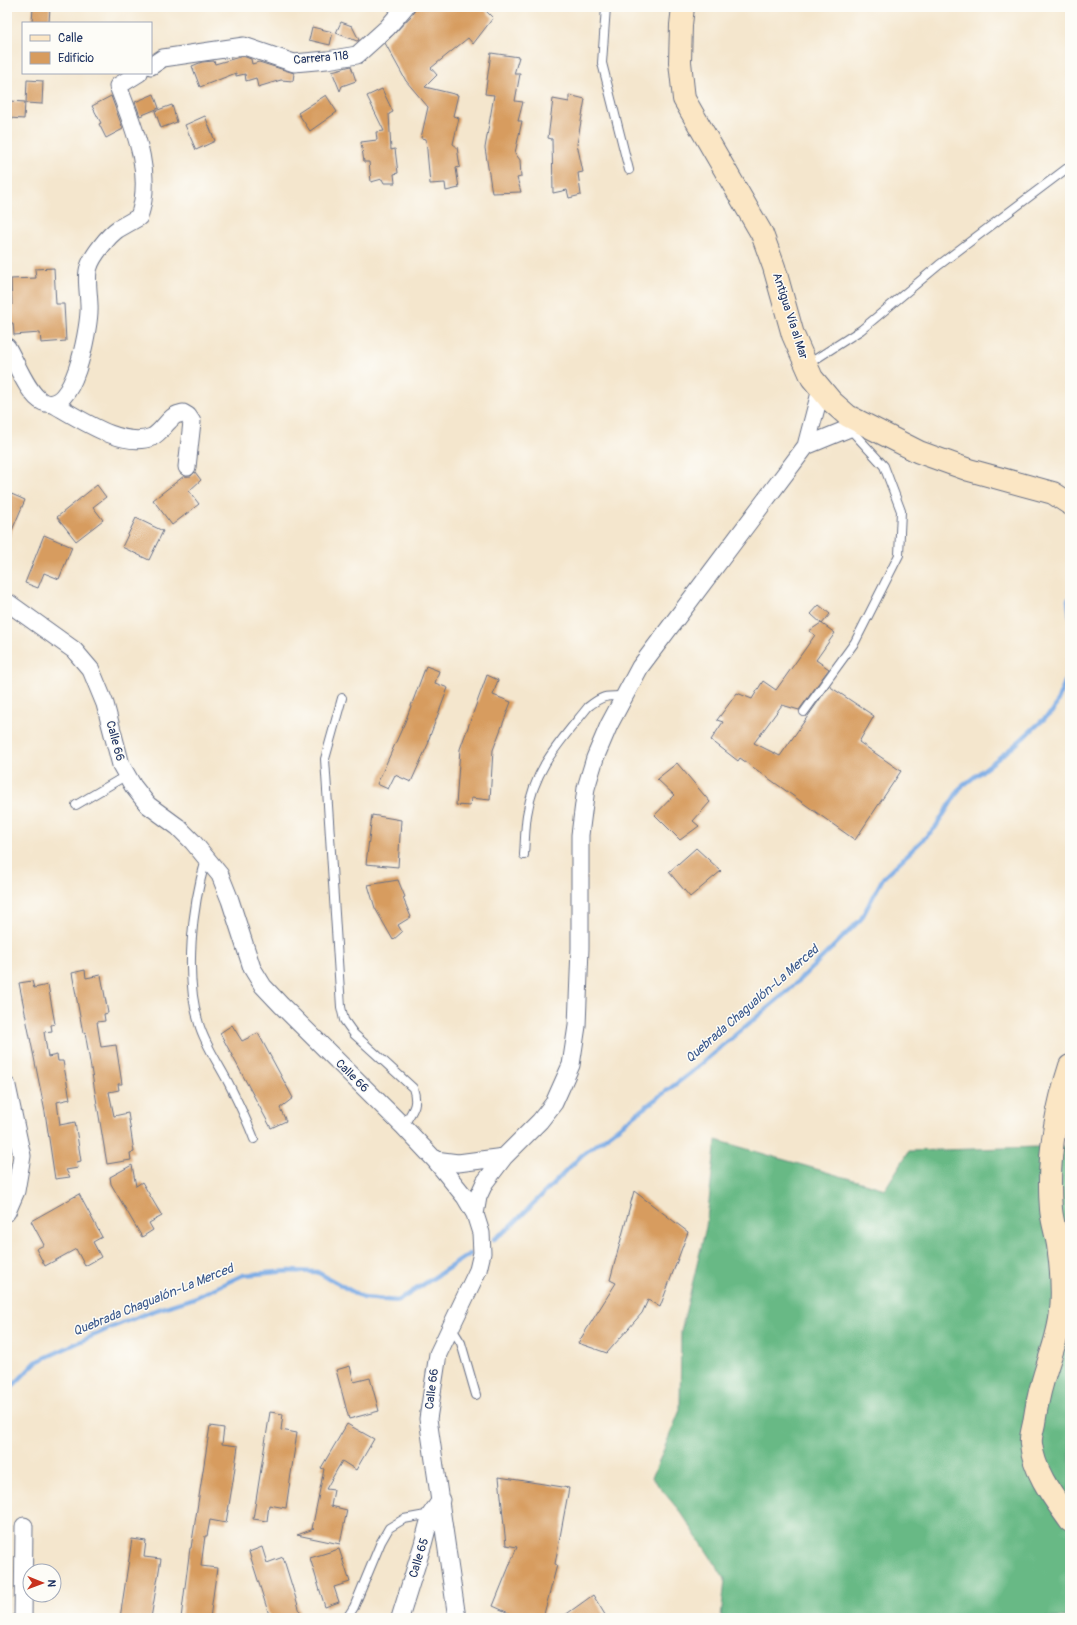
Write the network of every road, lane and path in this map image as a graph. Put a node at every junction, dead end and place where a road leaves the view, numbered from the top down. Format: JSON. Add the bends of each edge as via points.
{"nodes":[{"id":1,"x":405,"y":7,"type":"edge"},
{"id":2,"x":606,"y":7,"type":"edge"},
{"id":3,"x":683,"y":7,"type":"edge"},
{"id":4,"x":152,"y":65,"type":"edge"},
{"id":5,"x":138,"y":74,"type":"edge"},
{"id":6,"x":1070,"y":166,"type":"edge"},
{"id":7,"x":629,"y":170,"type":"dead end"},
{"id":8,"x":7,"y":347,"type":"edge"},
{"id":9,"x":805,"y":366,"type":"junction"},
{"id":10,"x":821,"y":390,"type":"junction"},
{"id":11,"x":53,"y":404,"type":"junction"},
{"id":12,"x":856,"y":426,"type":"junction"},
{"id":13,"x":806,"y":446,"type":"junction"},
{"id":14,"x":187,"y":467,"type":"dead end"},
{"id":15,"x":1070,"y":504,"type":"edge"},
{"id":16,"x":7,"y":602,"type":"edge"},
{"id":17,"x":624,"y":696,"type":"junction"},
{"id":18,"x":342,"y":698,"type":"dead end"},
{"id":19,"x":804,"y":712,"type":"dead end"},
{"id":20,"x":127,"y":775,"type":"junction"},
{"id":21,"x":76,"y":805,"type":"dead end"},
{"id":22,"x":524,"y":855,"type":"dead end"},
{"id":23,"x":206,"y":858,"type":"junction"},
{"id":24,"x":1070,"y":1066,"type":"edge"},
{"id":25,"x":7,"y":1086,"type":"edge"},
{"id":26,"x":403,"y":1126,"type":"junction"},
{"id":27,"x":254,"y":1139,"type":"dead end"},
{"id":28,"x":504,"y":1157,"type":"junction"},
{"id":29,"x":435,"y":1160,"type":"junction"},
{"id":30,"x":7,"y":1212,"type":"edge"},
{"id":31,"x":475,"y":1214,"type":"junction"},
{"id":32,"x":451,"y":1327,"type":"junction"},
{"id":33,"x":476,"y":1396,"type":"dead end"},
{"id":34,"x":441,"y":1500,"type":"junction"},
{"id":35,"x":431,"y":1514,"type":"junction"},
{"id":36,"x":1070,"y":1521,"type":"edge"},
{"id":37,"x":24,"y":1526,"type":"dead end"},
{"id":38,"x":23,"y":1618,"type":"edge"},
{"id":39,"x":347,"y":1618,"type":"edge"},
{"id":40,"x":400,"y":1618,"type":"edge"},
{"id":41,"x":457,"y":1618,"type":"edge"}],
"edges":[{"from":1,"to":4,"type":"street","name":"Carrera 118","via":[[388,28],[357,55],[294,63],[244,46],[163,58]]},
{"from":2,"to":7,"type":"lane","via":[[602,63]]},
{"from":3,"to":9,"type":"main road","name":"Antigua Vía al Mar","via":[[680,62],[684,99],[762,234]]},
{"from":5,"to":11,"type":"street","via":[[118,86],[139,143],[145,184],[144,204],[139,217],[117,230],[94,255],[88,268],[89,312],[81,358],[70,390]]},
{"from":6,"to":9,"type":"lane","via":[[939,265],[861,330]]},
{"from":8,"to":11,"type":"street","via":[[29,388],[43,402]]},
{"from":9,"to":10,"type":"main road","name":"Antigua Vía al Mar"},
{"from":10,"to":12,"type":"main road","name":"Antigua Vía al Mar"},
{"from":10,"to":13,"type":"street"},
{"from":11,"to":14,"type":"street","via":[[122,438],[136,440],[153,436],[172,416],[183,413],[192,422]]},
{"from":12,"to":13,"type":"street"},
{"from":12,"to":15,"type":"main road","name":"Antigua Vía al Mar","via":[[970,470],[1053,493]]},
{"from":12,"to":19,"type":"lane","via":[[884,466],[901,512],[899,555],[855,642]]},
{"from":13,"to":17,"type":"street","via":[[640,667]]},
{"from":16,"to":20,"type":"street","name":"Calle 66","via":[[74,650],[91,670],[105,704],[121,765]]},
{"from":17,"to":22,"type":"lane","via":[[605,696],[596,700],[547,759],[531,796]]},
{"from":17,"to":28,"type":"street","via":[[595,758],[586,788],[580,835],[577,1026],[571,1065],[554,1103]]},
{"from":18,"to":26,"type":"lane","via":[[325,759],[341,1008],[344,1020],[354,1034],[413,1088],[415,1105]]},
{"from":20,"to":21,"type":"lane"},
{"from":20,"to":23,"type":"street","name":"Calle 66","via":[[148,805],[178,828]]},
{"from":23,"to":26,"type":"street","name":"Calle 66","via":[[220,875],[252,968],[263,986]]},
{"from":23,"to":27,"type":"lane","via":[[198,887],[191,961],[194,1000],[205,1040],[243,1112]]},
{"from":24,"to":36,"type":"main road","via":[[1054,1129],[1051,1169],[1051,1210],[1058,1246],[1061,1312],[1053,1352],[1040,1390],[1031,1443],[1037,1468]]},
{"from":25,"to":30,"type":"street","via":[[22,1156],[16,1191]]},
{"from":26,"to":29,"type":"street","name":"Calle 66"},
{"from":28,"to":29,"type":"street","via":[[458,1163]]},
{"from":28,"to":31,"type":"street","via":[[485,1182],[478,1197]]},
{"from":29,"to":31,"type":"street","name":"Calle 66","via":[[465,1197]]},
{"from":31,"to":32,"type":"street","name":"Calle 66","via":[[481,1233],[482,1253],[478,1270]]},
{"from":32,"to":33,"type":"lane","via":[[461,1343]]},
{"from":32,"to":34,"type":"street","name":"Calle 66","via":[[438,1354],[428,1419]]},
{"from":34,"to":35,"type":"street","name":"Calle 65"},
{"from":34,"to":41,"type":"street","name":"Calle 66"},
{"from":35,"to":39,"type":"lane","via":[[404,1519],[389,1528]]},
{"from":35,"to":40,"type":"street","name":"Calle 65"},
{"from":37,"to":38,"type":"street"}]}
